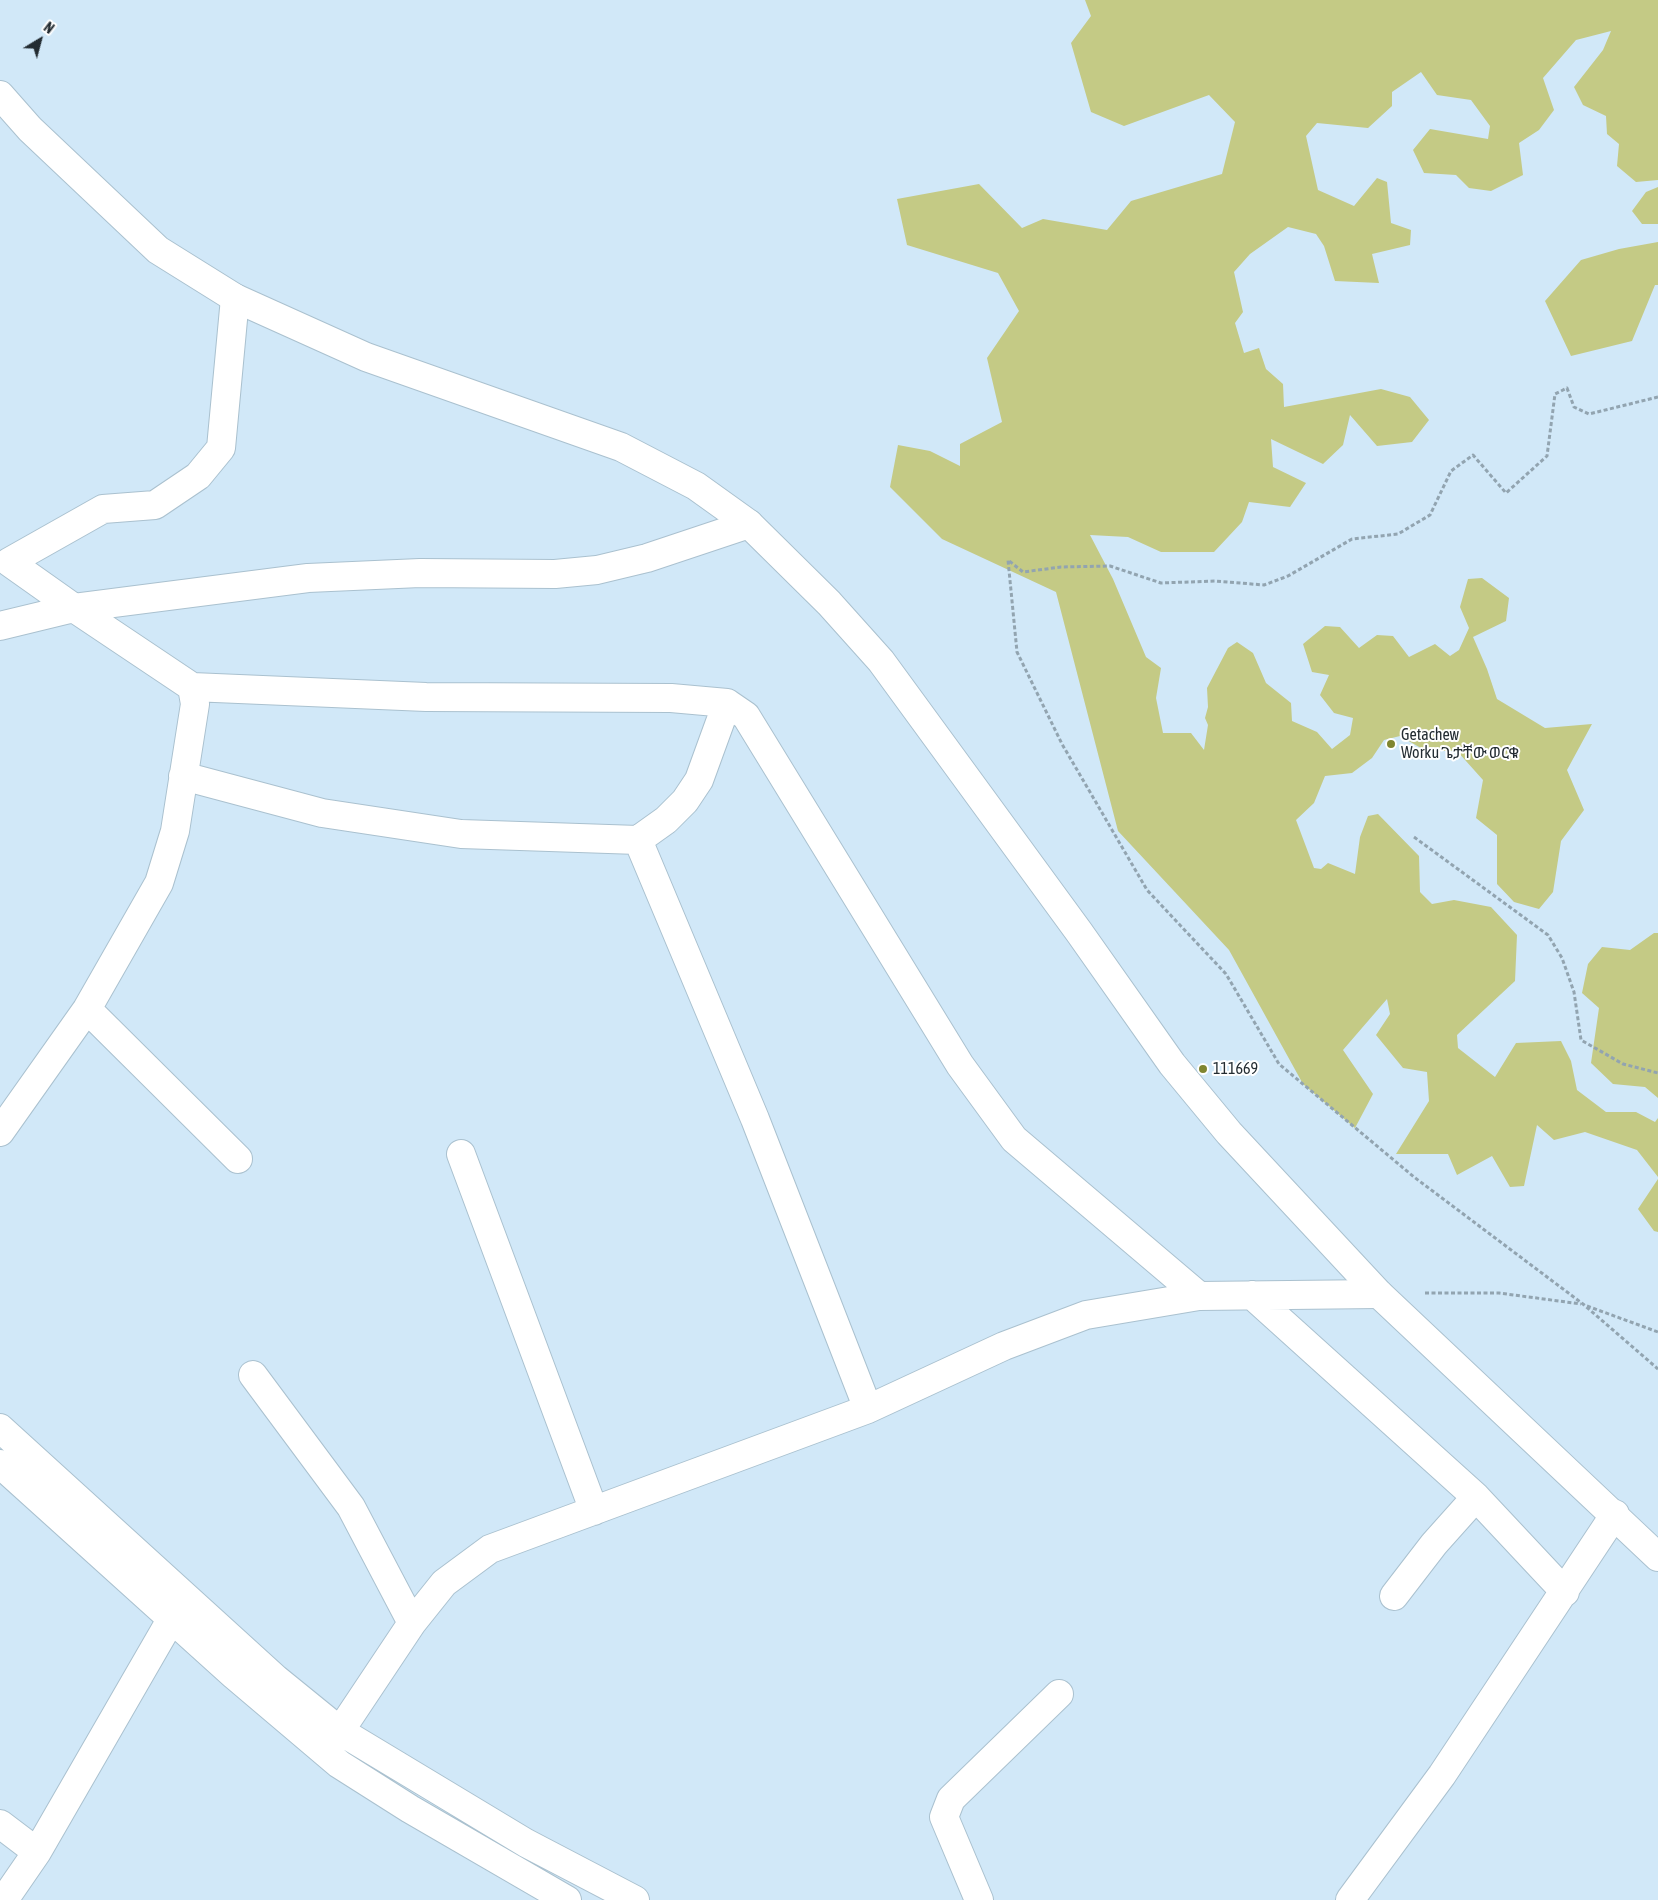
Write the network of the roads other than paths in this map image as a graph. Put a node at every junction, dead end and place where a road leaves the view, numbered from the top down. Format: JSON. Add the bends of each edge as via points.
{"nodes":[{"id":1,"x":0,"y":95,"type":"edge"},
{"id":2,"x":235,"y":298,"type":"junction"},
{"id":3,"x":749,"y":524,"type":"junction"},
{"id":4,"x":5,"y":558,"type":"edge"},
{"id":5,"x":74,"y":608,"type":"junction"},
{"id":6,"x":0,"y":626,"type":"edge"},
{"id":7,"x":192,"y":687,"type":"junction"},
{"id":8,"x":727,"y":703,"type":"junction"},
{"id":9,"x":184,"y":776,"type":"junction"},
{"id":10,"x":638,"y":840,"type":"junction"},
{"id":11,"x":87,"y":1008,"type":"junction"},
{"id":12,"x":0,"y":1132,"type":"edge"},
{"id":13,"x":461,"y":1154,"type":"dead end"},
{"id":14,"x":238,"y":1159,"type":"dead end"},
{"id":15,"x":1380,"y":1294,"type":"junction"},
{"id":16,"x":1252,"y":1295,"type":"junction"},
{"id":17,"x":1200,"y":1296,"type":"junction"},
{"id":18,"x":253,"y":1375,"type":"dead end"},
{"id":19,"x":868,"y":1409,"type":"junction"},
{"id":20,"x":0,"y":1428,"type":"edge"},
{"id":21,"x":0,"y":1464,"type":"edge"},
{"id":22,"x":1476,"y":1497,"type":"junction"},
{"id":23,"x":594,"y":1511,"type":"junction"},
{"id":24,"x":1615,"y":1514,"type":"junction"},
{"id":25,"x":1658,"y":1557,"type":"edge"},
{"id":26,"x":1566,"y":1592,"type":"junction"},
{"id":27,"x":1394,"y":1596,"type":"dead end"},
{"id":28,"x":172,"y":1618,"type":"junction"},
{"id":29,"x":412,"y":1624,"type":"junction"},
{"id":30,"x":1059,"y":1694,"type":"dead end"},
{"id":31,"x":340,"y":1731,"type":"junction"},
{"id":32,"x":0,"y":1824,"type":"edge"},
{"id":33,"x":37,"y":1852,"type":"junction"},
{"id":34,"x":594,"y":1890,"type":"edge"},
{"id":35,"x":4,"y":1900,"type":"edge"},
{"id":36,"x":568,"y":1900,"type":"edge"},
{"id":37,"x":635,"y":1900,"type":"edge"},
{"id":38,"x":980,"y":1900,"type":"edge"},
{"id":39,"x":1350,"y":1900,"type":"edge"}],
"edges":[{"from":1,"to":2,"type":"street","via":[[30,129],[158,250]]},
{"from":2,"to":3,"type":"street","via":[[366,358],[621,447],[696,486]]},
{"from":2,"to":4,"type":"street","via":[[221,448],[198,476],[155,505],[103,509]]},
{"from":3,"to":5,"type":"street","via":[[647,558],[597,570],[555,574],[420,573],[308,578]]},
{"from":3,"to":15,"type":"street","via":[[829,603],[880,661],[1172,1064],[1229,1133]]},
{"from":4,"to":5,"type":"street"},
{"from":5,"to":6,"type":"street"},
{"from":5,"to":7,"type":"street"},
{"from":7,"to":8,"type":"street","via":[[426,697],[670,698]]},
{"from":7,"to":9,"type":"street","via":[[195,704]]},
{"from":8,"to":10,"type":"street","via":[[699,780],[685,801],[666,820]]},
{"from":8,"to":17,"type":"street","via":[[746,716],[960,1065],[1014,1139]]},
{"from":9,"to":10,"type":"street","via":[[322,813],[461,834]]},
{"from":9,"to":11,"type":"street","via":[[175,831],[159,883]]},
{"from":10,"to":19,"type":"street","via":[[755,1119]]},
{"from":11,"to":12,"type":"street"},
{"from":11,"to":14,"type":"street"},
{"from":13,"to":23,"type":"street"},
{"from":15,"to":16,"type":"street"},
{"from":15,"to":24,"type":"street"},
{"from":16,"to":17,"type":"street"},
{"from":16,"to":22,"type":"street"},
{"from":17,"to":19,"type":"street","via":[[1086,1316],[1004,1346]]},
{"from":18,"to":29,"type":"street","via":[[351,1507]]},
{"from":19,"to":23,"type":"street"},
{"from":20,"to":31,"type":"street","via":[[276,1679]]},
{"from":21,"to":28,"type":"street"},
{"from":22,"to":26,"type":"street"},
{"from":22,"to":27,"type":"street"},
{"from":23,"to":29,"type":"street","via":[[490,1549],[444,1583]]},
{"from":24,"to":25,"type":"street"},
{"from":24,"to":26,"type":"street"},
{"from":26,"to":39,"type":"street","via":[[1442,1775]]},
{"from":28,"to":33,"type":"street"},
{"from":28,"to":36,"type":"street","via":[[283,1719],[339,1764]]},
{"from":29,"to":31,"type":"street"},
{"from":30,"to":38,"type":"street","via":[[951,1799],[944,1817]]},
{"from":31,"to":34,"type":"street","via":[[509,1833]]},
{"from":32,"to":33,"type":"street"},
{"from":33,"to":35,"type":"street"},
{"from":34,"to":37,"type":"street"}]}
